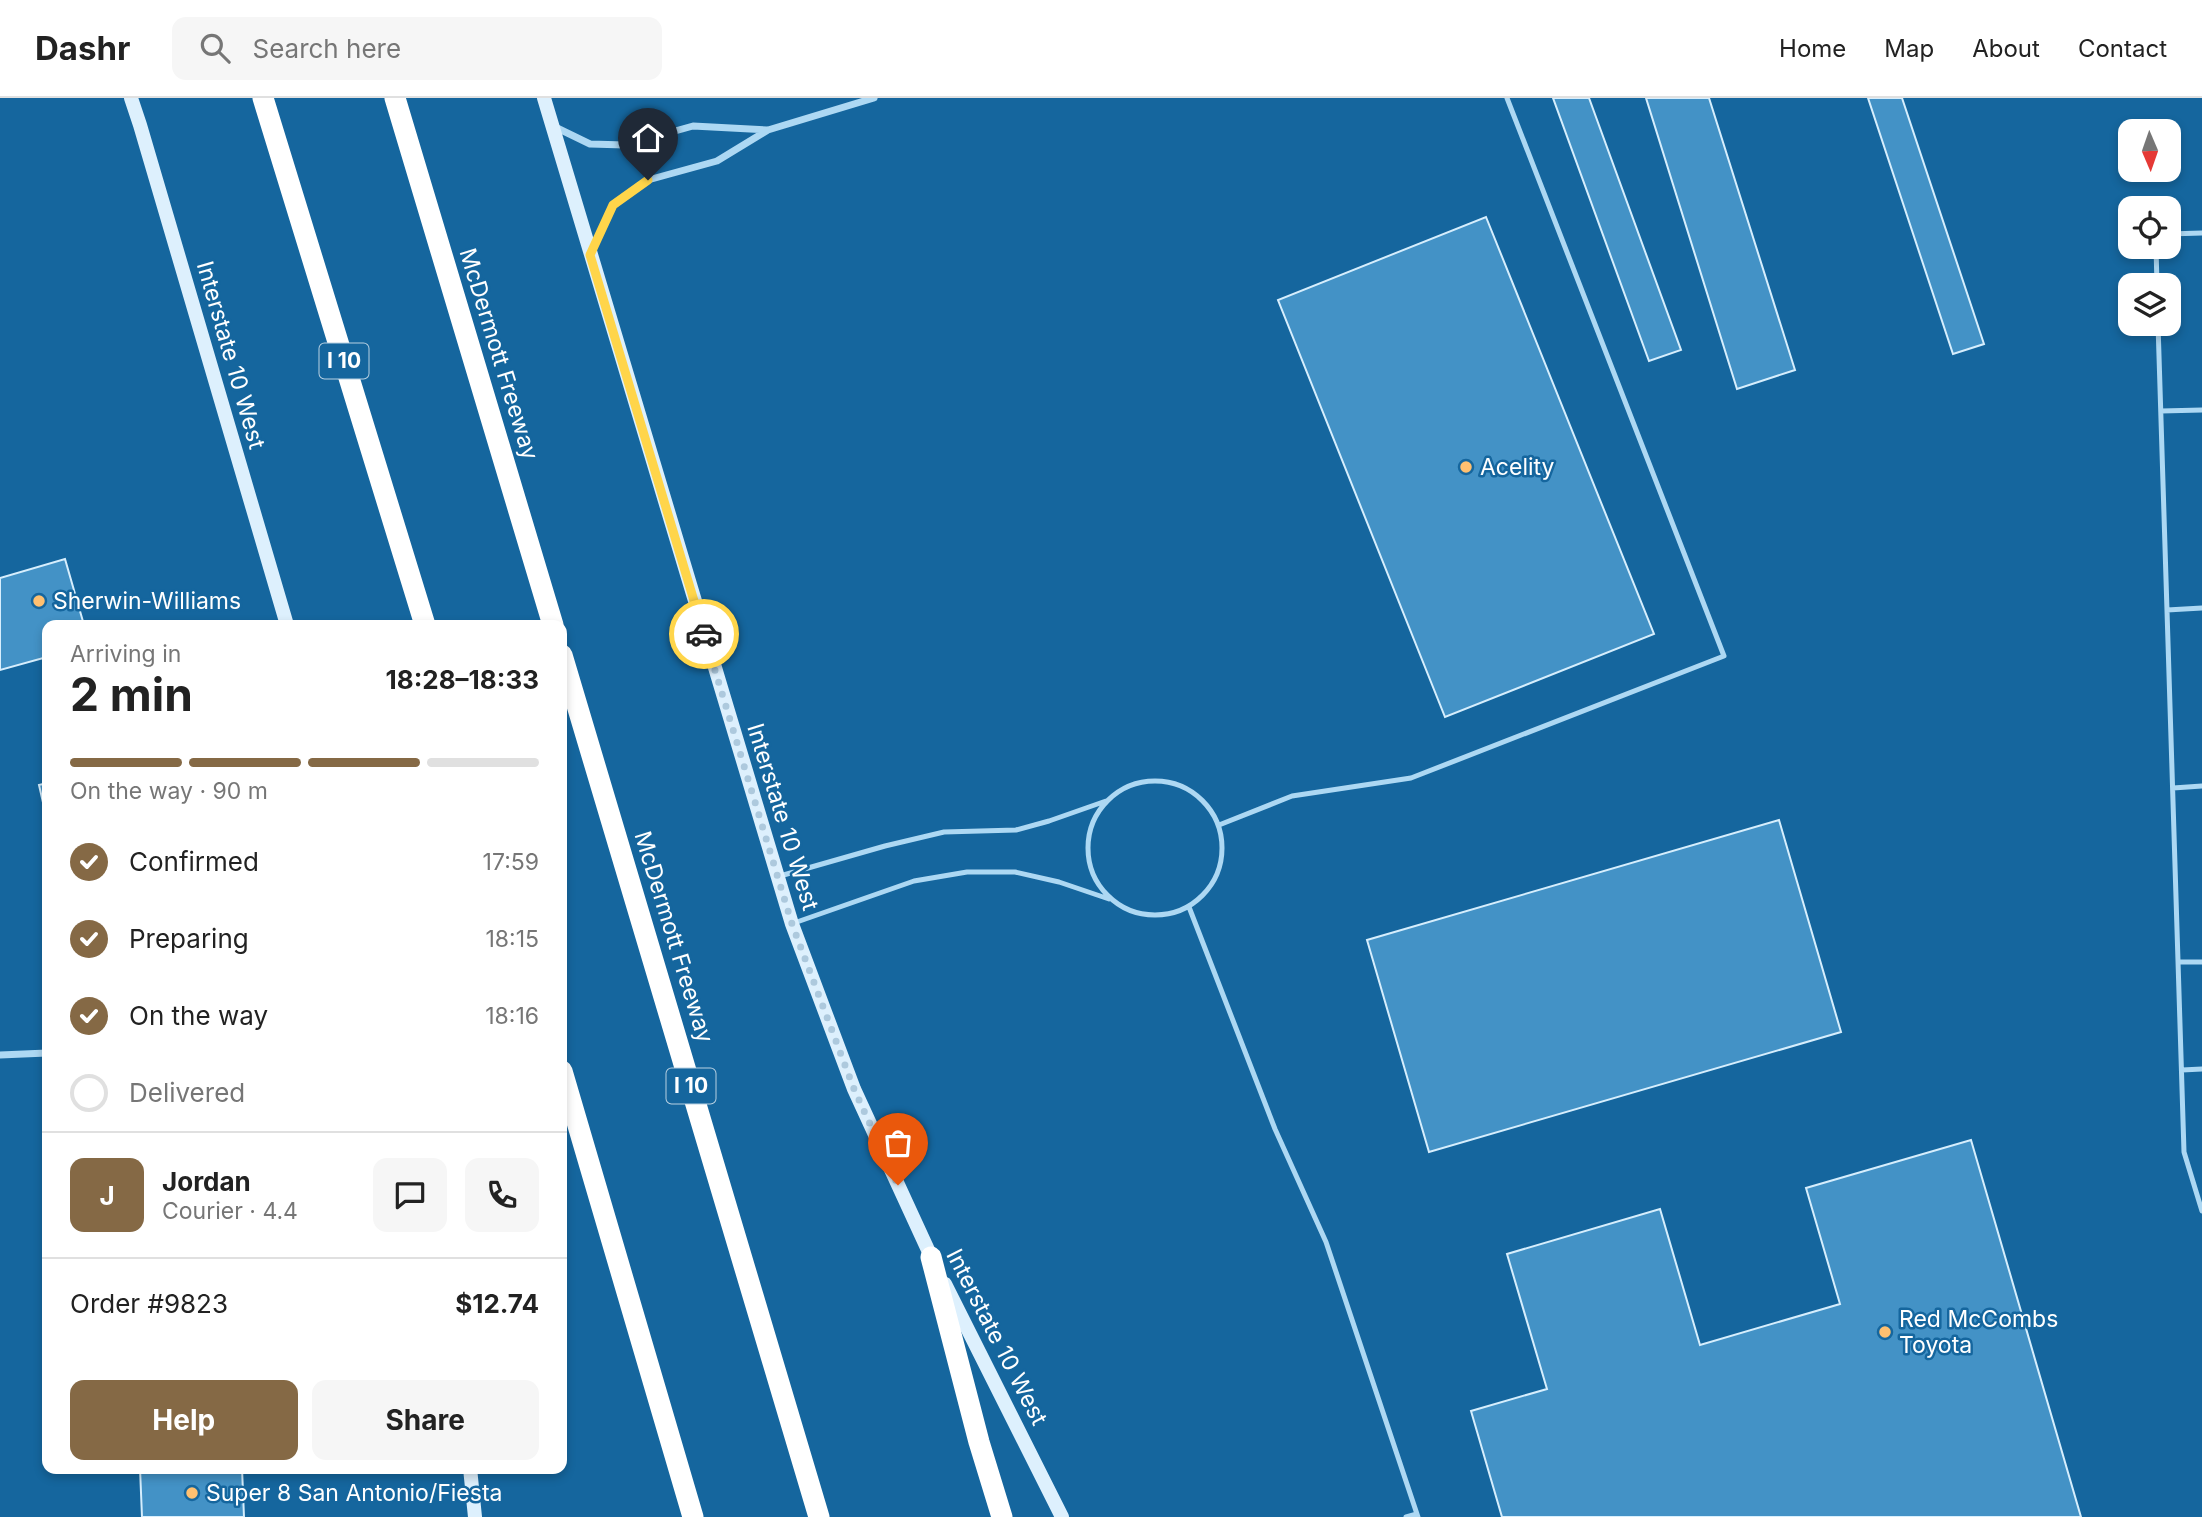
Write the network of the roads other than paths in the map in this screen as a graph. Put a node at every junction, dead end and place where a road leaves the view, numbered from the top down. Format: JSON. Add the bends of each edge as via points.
{"nodes":[{"id":1,"x":131,"y":98,"type":"edge"},
{"id":2,"x":263,"y":98,"type":"edge"},
{"id":3,"x":396,"y":98,"type":"edge"},
{"id":4,"x":544,"y":98,"type":"edge"},
{"id":5,"x":874,"y":98,"type":"edge"},
{"id":6,"x":1507,"y":98,"type":"edge"},
{"id":7,"x":551,"y":125,"type":"junction"},
{"id":8,"x":768,"y":130,"type":"junction"},
{"id":9,"x":2202,"y":233,"type":"edge"},
{"id":10,"x":2181,"y":234,"type":"edge"},
{"id":11,"x":590,"y":255,"type":"junction"},
{"id":12,"x":2158,"y":336,"type":"edge"},
{"id":13,"x":2202,"y":410,"type":"edge"},
{"id":14,"x":2161,"y":411,"type":"junction"},
{"id":15,"x":2202,"y":608,"type":"edge"},
{"id":16,"x":2167,"y":610,"type":"junction"},
{"id":17,"x":286,"y":620,"type":"edge"},
{"id":18,"x":423,"y":620,"type":"edge"},
{"id":19,"x":552,"y":620,"type":"edge"},
{"id":20,"x":567,"y":671,"type":"edge"},
{"id":21,"x":2202,"y":786,"type":"edge"},
{"id":22,"x":2172,"y":788,"type":"junction"},
{"id":23,"x":1106,"y":801,"type":"junction"},
{"id":24,"x":1219,"y":825,"type":"junction"},
{"id":25,"x":776,"y":877,"type":"junction"},
{"id":26,"x":1111,"y":900,"type":"junction"},
{"id":27,"x":1189,"y":907,"type":"junction"},
{"id":28,"x":792,"y":924,"type":"junction"},
{"id":29,"x":2178,"y":962,"type":"junction"},
{"id":30,"x":2202,"y":962,"type":"edge"},
{"id":31,"x":42,"y":1054,"type":"edge"},
{"id":32,"x":0,"y":1055,"type":"edge"},
{"id":33,"x":2202,"y":1069,"type":"edge"},
{"id":34,"x":2182,"y":1070,"type":"junction"},
{"id":35,"x":567,"y":1087,"type":"edge"},
{"id":36,"x":2202,"y":1211,"type":"edge"},
{"id":37,"x":931,"y":1257,"type":"junction"},
{"id":38,"x":471,"y":1474,"type":"edge"},
{"id":39,"x":1418,"y":1516,"type":"edge"},
{"id":40,"x":475,"y":1517,"type":"edge"},
{"id":41,"x":693,"y":1517,"type":"edge"},
{"id":42,"x":820,"y":1517,"type":"edge"},
{"id":43,"x":1002,"y":1517,"type":"edge"},
{"id":44,"x":1062,"y":1517,"type":"edge"},
{"id":45,"x":1406,"y":1517,"type":"edge"}],
"edges":[{"from":1,"to":17,"type":"main road","name":"Interstate 10 West"},
{"from":2,"to":18,"type":"highway","number":"I 10"},
{"from":3,"to":19,"type":"highway","name":"McDermott Freeway"},
{"from":4,"to":7,"type":"main road","name":"Interstate 10 West"},
{"from":5,"to":8,"type":"street"},
{"from":6,"to":24,"type":"lane","via":[[1724,656],[1411,778],[1292,796]]},
{"from":7,"to":8,"type":"street","via":[[590,144],[625,145],[693,126]]},
{"from":7,"to":11,"type":"main road","name":"Interstate 10 West"},
{"from":8,"to":11,"type":"street","via":[[717,161],[648,180],[613,205]]},
{"from":9,"to":10,"type":"lane"},
{"from":11,"to":25,"type":"main road","name":"Interstate 10 West"},
{"from":12,"to":14,"type":"lane"},
{"from":13,"to":14,"type":"lane"},
{"from":14,"to":16,"type":"lane"},
{"from":15,"to":16,"type":"lane"},
{"from":16,"to":22,"type":"lane"},
{"from":20,"to":42,"type":"highway","name":"McDermott Freeway","number":"I 10"},
{"from":21,"to":22,"type":"lane"},
{"from":22,"to":29,"type":"lane"},
{"from":23,"to":24,"type":"lane","via":[[1140,782],[1160,780],[1196,794]]},
{"from":23,"to":25,"type":"lane","via":[[1016,830],[944,832]]},
{"from":23,"to":26,"type":"lane","via":[[1091,824],[1087,851],[1094,878]]},
{"from":24,"to":27,"type":"lane","via":[[1223,848],[1219,872],[1208,892]]},
{"from":25,"to":28,"type":"main road","name":"Interstate 10 West"},
{"from":26,"to":27,"type":"lane","via":[[1135,913],[1163,916]]},
{"from":26,"to":28,"type":"lane","via":[[1015,872],[967,873],[914,881]]},
{"from":27,"to":39,"type":"lane","via":[[1275,1129],[1326,1242]]},
{"from":28,"to":37,"type":"main road","name":"Interstate 10 West","via":[[854,1089]]},
{"from":29,"to":30,"type":"lane"},
{"from":29,"to":34,"type":"lane"},
{"from":31,"to":32,"type":"street"},
{"from":33,"to":34,"type":"lane"},
{"from":34,"to":36,"type":"lane","via":[[2184,1152]]},
{"from":35,"to":41,"type":"highway"},
{"from":37,"to":43,"type":"highway"},
{"from":37,"to":44,"type":"main road","name":"Interstate 10 West"},
{"from":38,"to":40,"type":"main road"},
{"from":39,"to":45,"type":"lane"}]}
